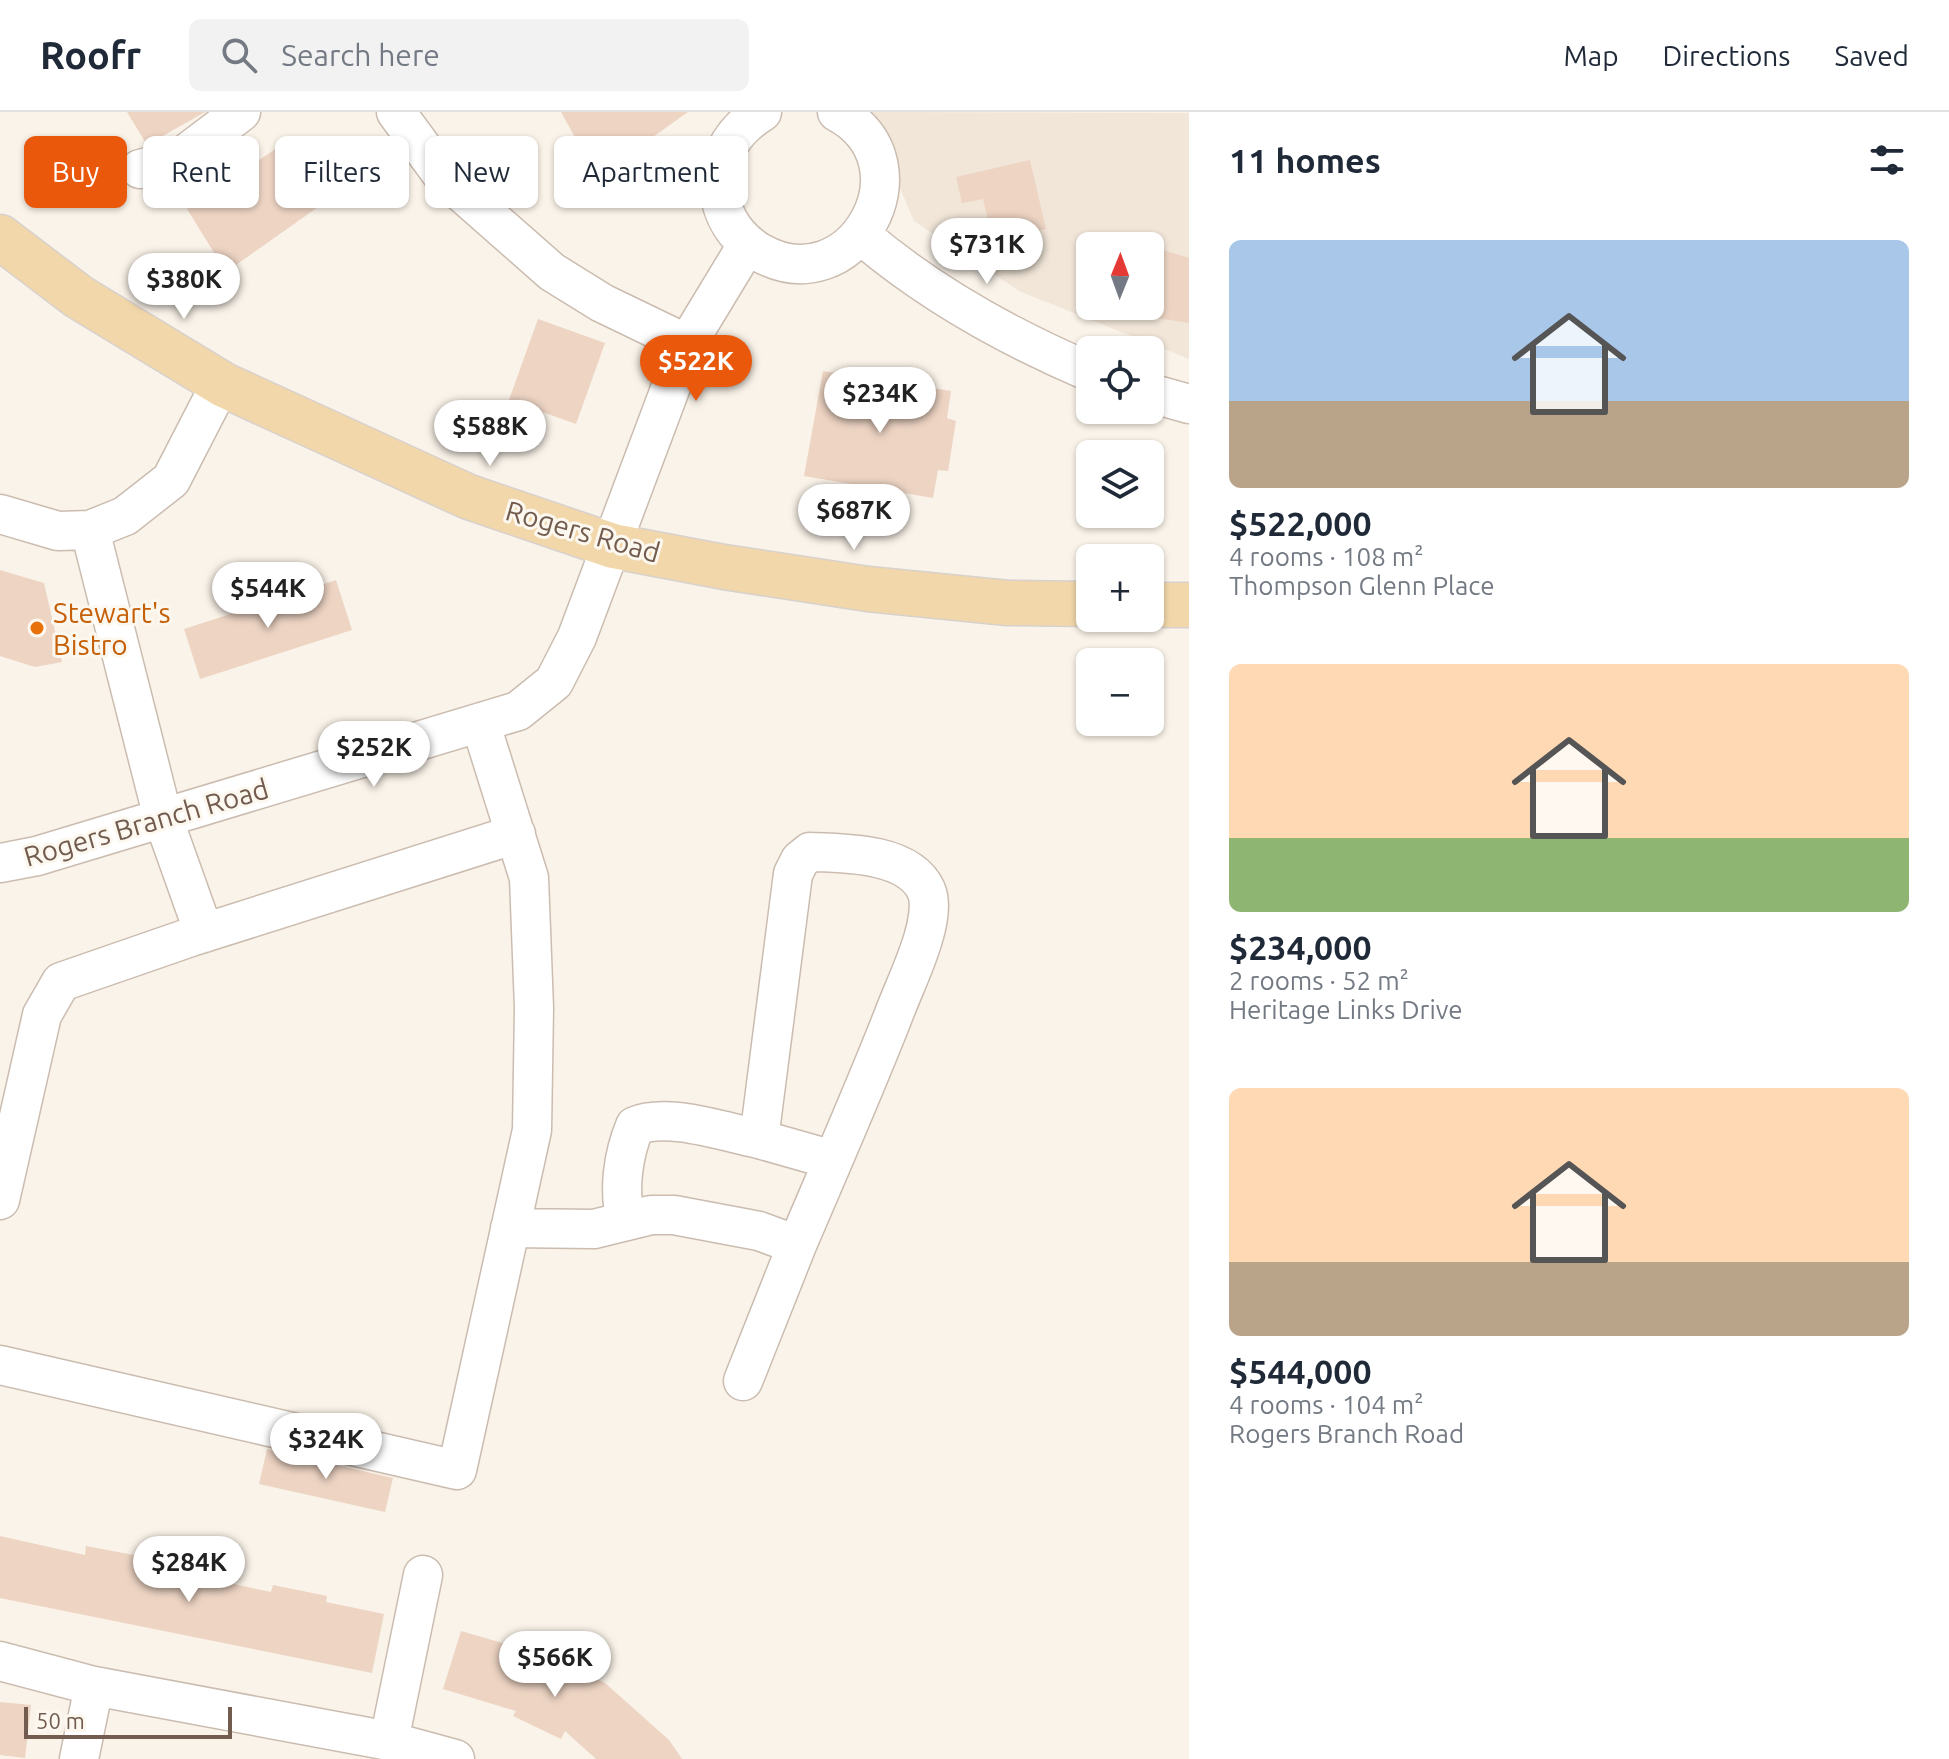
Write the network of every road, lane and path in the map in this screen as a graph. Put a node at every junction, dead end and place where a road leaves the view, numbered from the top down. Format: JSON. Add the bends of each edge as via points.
{"nodes":[{"id":1,"x":241,"y":112,"type":"edge"},
{"id":2,"x":396,"y":112,"type":"edge"},
{"id":3,"x":750,"y":115,"type":"edge"},
{"id":4,"x":858,"y":118,"type":"edge"},
{"id":5,"x":140,"y":169,"type":"dead end"},
{"id":6,"x":861,"y":235,"type":"junction"},
{"id":7,"x":0,"y":237,"type":"edge"},
{"id":8,"x":747,"y":245,"type":"junction"},
{"id":9,"x":687,"y":344,"type":"junction"},
{"id":10,"x":1076,"y":366,"type":"edge"},
{"id":11,"x":221,"y":383,"type":"junction"},
{"id":12,"x":1164,"y":397,"type":"edge"},
{"id":13,"x":1189,"y":404,"type":"edge"},
{"id":14,"x":0,"y":514,"type":"edge"},
{"id":15,"x":90,"y":530,"type":"junction"},
{"id":16,"x":613,"y":546,"type":"junction"},
{"id":17,"x":1076,"y":604,"type":"edge"},
{"id":18,"x":1164,"y":605,"type":"edge"},
{"id":19,"x":1189,"y":605,"type":"edge"},
{"id":20,"x":481,"y":725,"type":"junction"},
{"id":21,"x":163,"y":818,"type":"junction"},
{"id":22,"x":516,"y":834,"type":"junction"},
{"id":23,"x":0,"y":863,"type":"edge"},
{"id":24,"x":204,"y":933,"type":"junction"},
{"id":25,"x":759,"y":1139,"type":"junction"},
{"id":26,"x":833,"y":1160,"type":"junction"},
{"id":27,"x":1,"y":1192,"type":"edge"},
{"id":28,"x":626,"y":1221,"type":"junction"},
{"id":29,"x":510,"y":1228,"type":"junction"},
{"id":30,"x":797,"y":1245,"type":"junction"},
{"id":31,"x":0,"y":1365,"type":"edge"},
{"id":32,"x":743,"y":1381,"type":"dead end"},
{"id":33,"x":423,"y":1575,"type":"dead end"},
{"id":34,"x":0,"y":1661,"type":"edge"},
{"id":35,"x":94,"y":1686,"type":"junction"},
{"id":36,"x":389,"y":1741,"type":"junction"},
{"id":37,"x":79,"y":1759,"type":"edge"},
{"id":38,"x":455,"y":1759,"type":"edge"}],
"edges":[{"from":1,"to":5,"type":"street","via":[[179,159]]},
{"from":2,"to":9,"type":"street","via":[[443,176],[552,272]]},
{"from":3,"to":8,"type":"street","via":[[732,138],[718,183],[721,206]]},
{"from":4,"to":6,"type":"street","via":[[881,182],[872,219]]},
{"from":6,"to":8,"type":"street","via":[[842,252],[793,264]]},
{"from":6,"to":10,"type":"street","via":[[904,271],[1011,336]]},
{"from":7,"to":11,"type":"main road","name":"Rogers Road","via":[[79,297]]},
{"from":8,"to":9,"type":"street","name":"Rogers Branch Road"},
{"from":9,"to":16,"type":"street","name":"Rogers Branch Road"},
{"from":11,"to":15,"type":"street","via":[[171,480],[125,516]]},
{"from":11,"to":16,"type":"main road","name":"Rogers Road","via":[[469,497]]},
{"from":12,"to":13,"type":"street"},
{"from":14,"to":15,"type":"street","via":[[58,531]]},
{"from":15,"to":21,"type":"street"},
{"from":16,"to":17,"type":"main road","name":"Rogers Road","via":[[868,589],[1008,603]]},
{"from":16,"to":20,"type":"street","name":"Rogers Branch Road","via":[[554,682],[518,711]]},
{"from":18,"to":19,"type":"main road"},
{"from":20,"to":21,"type":"street","name":"Rogers Branch Road"},
{"from":20,"to":22,"type":"street"},
{"from":21,"to":23,"type":"street","name":"Rogers Branch Road"},
{"from":21,"to":24,"type":"street"},
{"from":22,"to":24,"type":"street"},
{"from":22,"to":29,"type":"street","via":[[529,878],[532,1130]]},
{"from":24,"to":27,"type":"street","via":[[61,982],[42,1015]]},
{"from":25,"to":26,"type":"street"},
{"from":25,"to":26,"type":"street","via":[[793,874],[810,852],[894,862],[909,868],[928,894],[924,938]]},
{"from":25,"to":28,"type":"street","via":[[664,1120],[635,1126],[622,1186]]},
{"from":26,"to":30,"type":"street"},
{"from":28,"to":29,"type":"street","via":[[594,1229]]},
{"from":28,"to":30,"type":"street","via":[[651,1215],[699,1219]]},
{"from":29,"to":31,"type":"street","via":[[457,1470]]},
{"from":30,"to":32,"type":"street"},
{"from":33,"to":36,"type":"street"},
{"from":34,"to":35,"type":"street"},
{"from":35,"to":36,"type":"street"},
{"from":35,"to":37,"type":"street"},
{"from":36,"to":38,"type":"street"}]}
